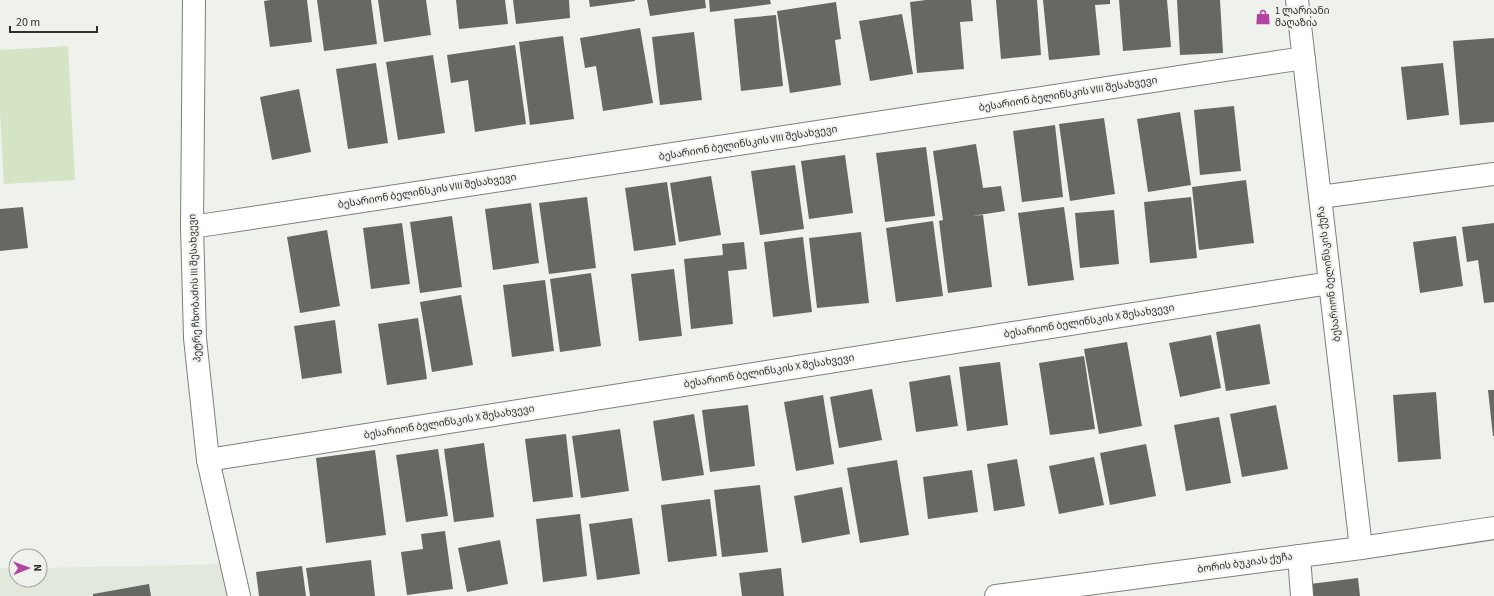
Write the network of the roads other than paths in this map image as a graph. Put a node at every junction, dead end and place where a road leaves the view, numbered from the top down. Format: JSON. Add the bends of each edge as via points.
{"nodes":[{"id":1,"x":194,"y":0,"type":"edge"},
{"id":2,"x":1297,"y":0,"type":"edge"},
{"id":3,"x":1304,"y":58,"type":"junction"},
{"id":4,"x":1494,"y":174,"type":"edge"},
{"id":5,"x":1320,"y":197,"type":"junction"},
{"id":6,"x":192,"y":227,"type":"junction"},
{"id":7,"x":1330,"y":283,"type":"junction"},
{"id":8,"x":208,"y":460,"type":"junction"},
{"id":9,"x":1494,"y":528,"type":"edge"},
{"id":10,"x":1361,"y":548,"type":"junction"},
{"id":11,"x":1298,"y":556,"type":"junction"},
{"id":12,"x":239,"y":596,"type":"edge"},
{"id":13,"x":996,"y":596,"type":"edge"},
{"id":14,"x":1302,"y":596,"type":"edge"}],
"edges":[{"from":1,"to":6,"type":"street","name":"პეტრე ჩხობაძის III შესახვევი"},
{"from":2,"to":3,"type":"street","name":"ბესარიონ ბელინსკის ქუჩა"},
{"from":3,"to":5,"type":"street","name":"ბესარიონ ბელინსკის ქუჩა"},
{"from":3,"to":6,"type":"street","name":"ბესარიონ ბელინსკის VIII შესახვევი"},
{"from":4,"to":5,"type":"street"},
{"from":5,"to":7,"type":"street","name":"ბესარიონ ბელინსკის ქუჩა"},
{"from":6,"to":8,"type":"street","name":"პეტრე ჩხობაძის III შესახვევი","via":[[195,338]]},
{"from":7,"to":8,"type":"street","name":"ბესარიონ ბელინსკის X შესახვევი"},
{"from":7,"to":10,"type":"street","name":"ბესარიონ ბელინსკის ქუჩა"},
{"from":8,"to":12,"type":"street","name":"პეტრე ჩხობაძის III შესახვევი"},
{"from":9,"to":10,"type":"street","name":"ბორის ბუკიას ქუჩა"},
{"from":10,"to":11,"type":"street","name":"ბორის ბუკიას ქუჩა"},
{"from":11,"to":13,"type":"street","name":"ბორის ბუკიას ქუჩა"},
{"from":11,"to":14,"type":"street"}]}
